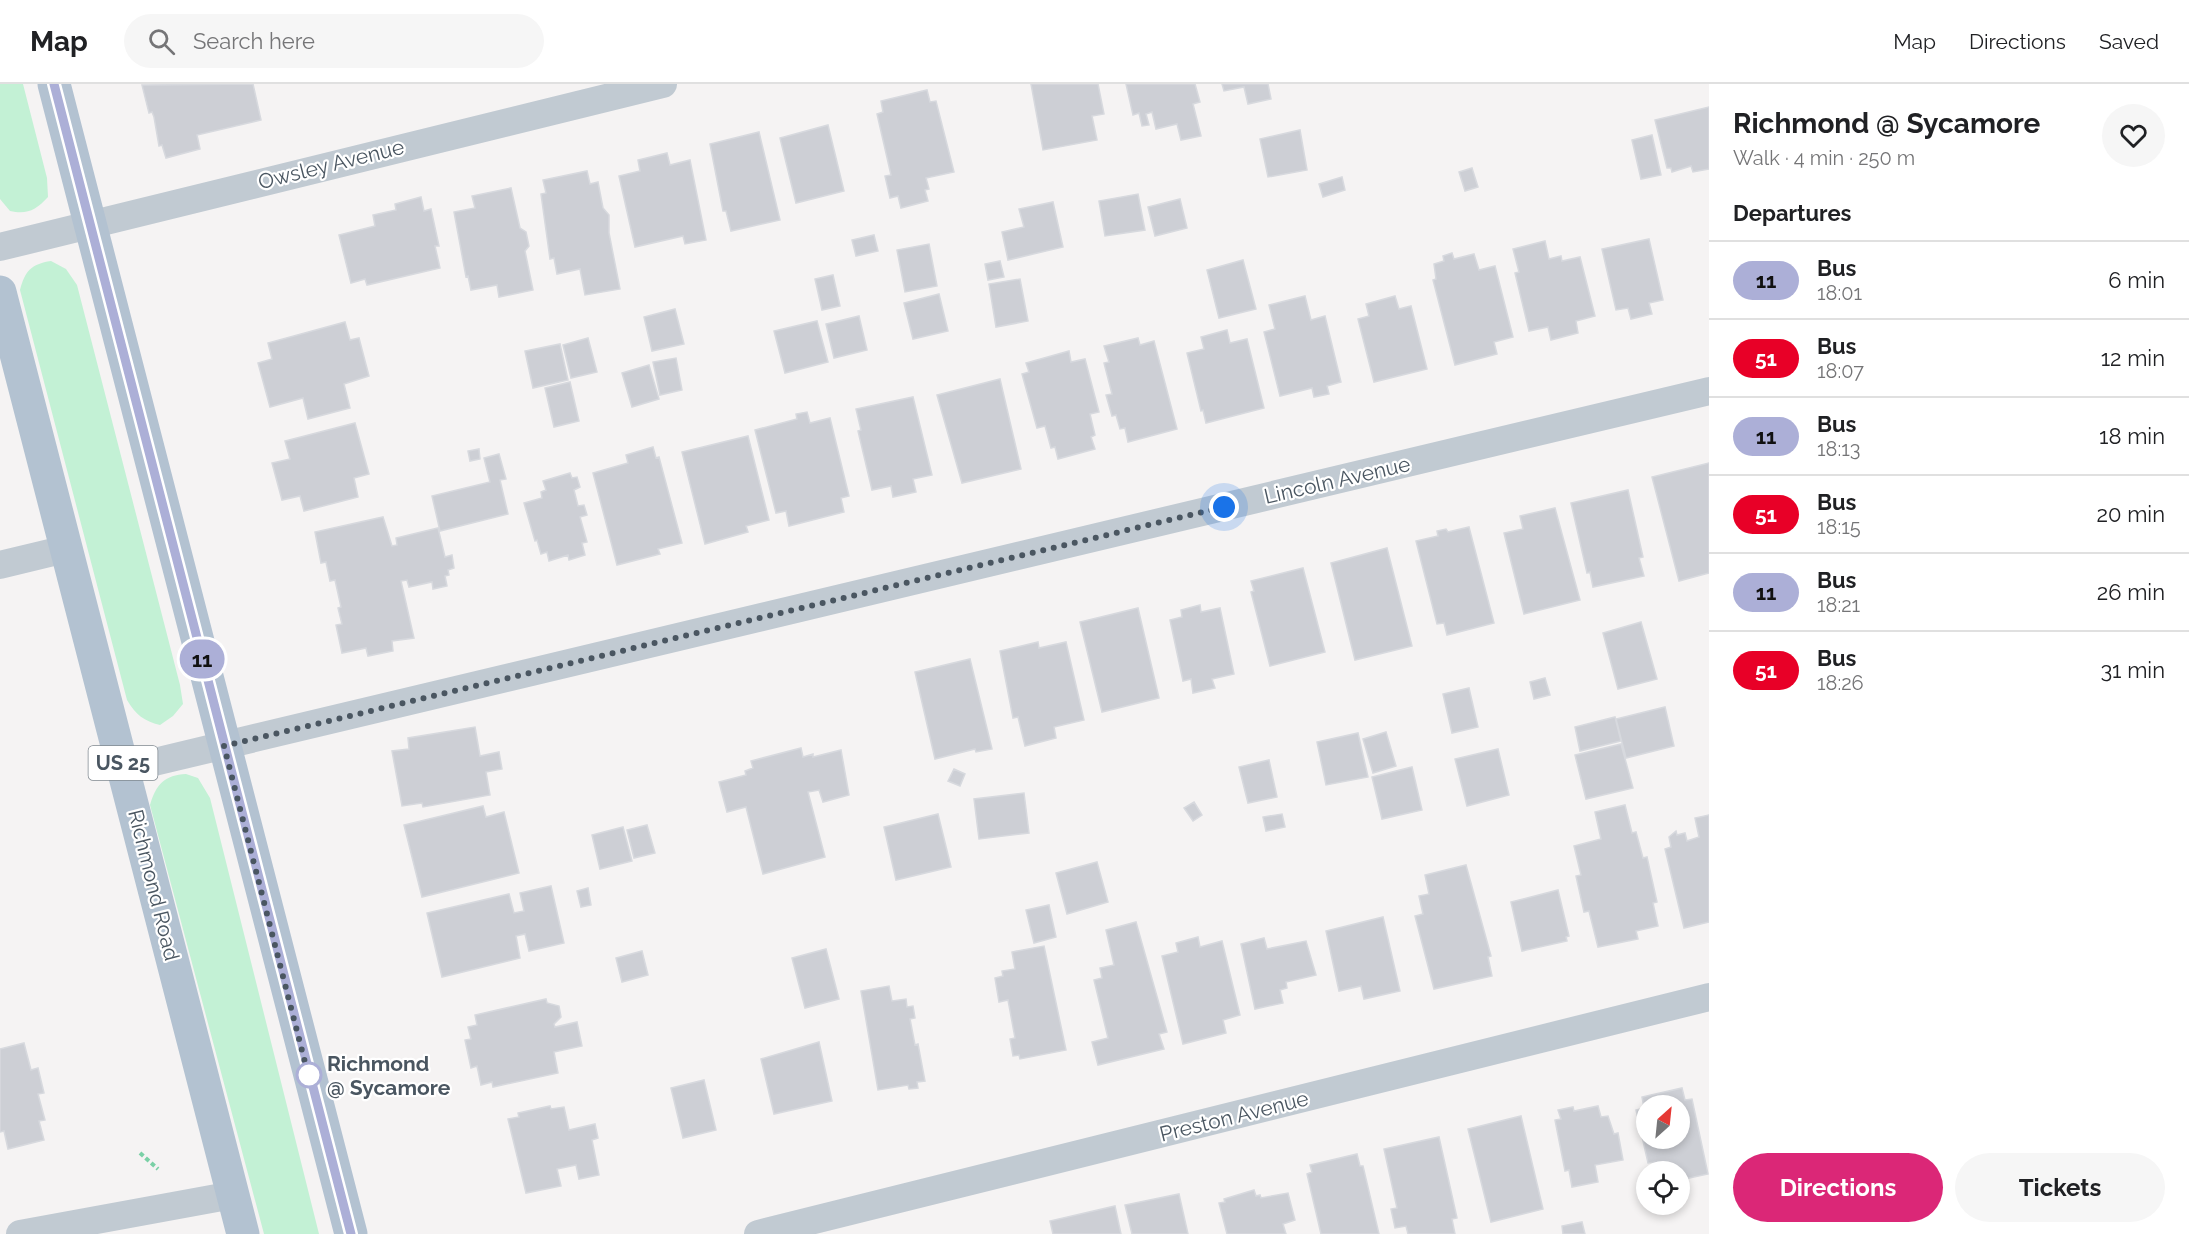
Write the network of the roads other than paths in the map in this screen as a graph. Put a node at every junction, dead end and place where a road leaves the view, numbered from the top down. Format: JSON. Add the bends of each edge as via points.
{"nodes":[{"id":1,"x":54,"y":84,"type":"edge"},
{"id":2,"x":663,"y":84,"type":"edge"},
{"id":3,"x":90,"y":223,"type":"junction"},
{"id":4,"x":0,"y":247,"type":"edge"},
{"id":5,"x":0,"y":292,"type":"edge"},
{"id":6,"x":1709,"y":391,"type":"edge"},
{"id":7,"x":66,"y":549,"type":"junction"},
{"id":8,"x":0,"y":565,"type":"edge"},
{"id":9,"x":224,"y":746,"type":"junction"},
{"id":10,"x":125,"y":769,"type":"junction"},
{"id":11,"x":1709,"y":997,"type":"edge"},
{"id":12,"x":233,"y":1195,"type":"junction"},
{"id":13,"x":20,"y":1234,"type":"edge"},
{"id":14,"x":243,"y":1234,"type":"edge"},
{"id":15,"x":351,"y":1234,"type":"edge"},
{"id":16,"x":758,"y":1234,"type":"edge"}],
"edges":[{"from":1,"to":3,"type":"main road"},
{"from":2,"to":3,"type":"street","name":"Owsley Avenue"},
{"from":3,"to":4,"type":"street","name":"Owsley Avenue"},
{"from":3,"to":9,"type":"main road"},
{"from":5,"to":7,"type":"main road","name":"Richmond Road","number":"US 25"},
{"from":6,"to":9,"type":"street","name":"Lincoln Avenue"},
{"from":7,"to":8,"type":"street"},
{"from":7,"to":10,"type":"main road","name":"Richmond Road","number":"US 25"},
{"from":9,"to":10,"type":"street","name":"Lincoln Avenue"},
{"from":9,"to":15,"type":"main road"},
{"from":10,"to":12,"type":"main road","name":"Richmond Road","number":"US 25"},
{"from":11,"to":16,"type":"street","name":"Preston Avenue"},
{"from":12,"to":13,"type":"street"},
{"from":12,"to":14,"type":"main road","name":"Richmond Road","number":"US 25"}]}
